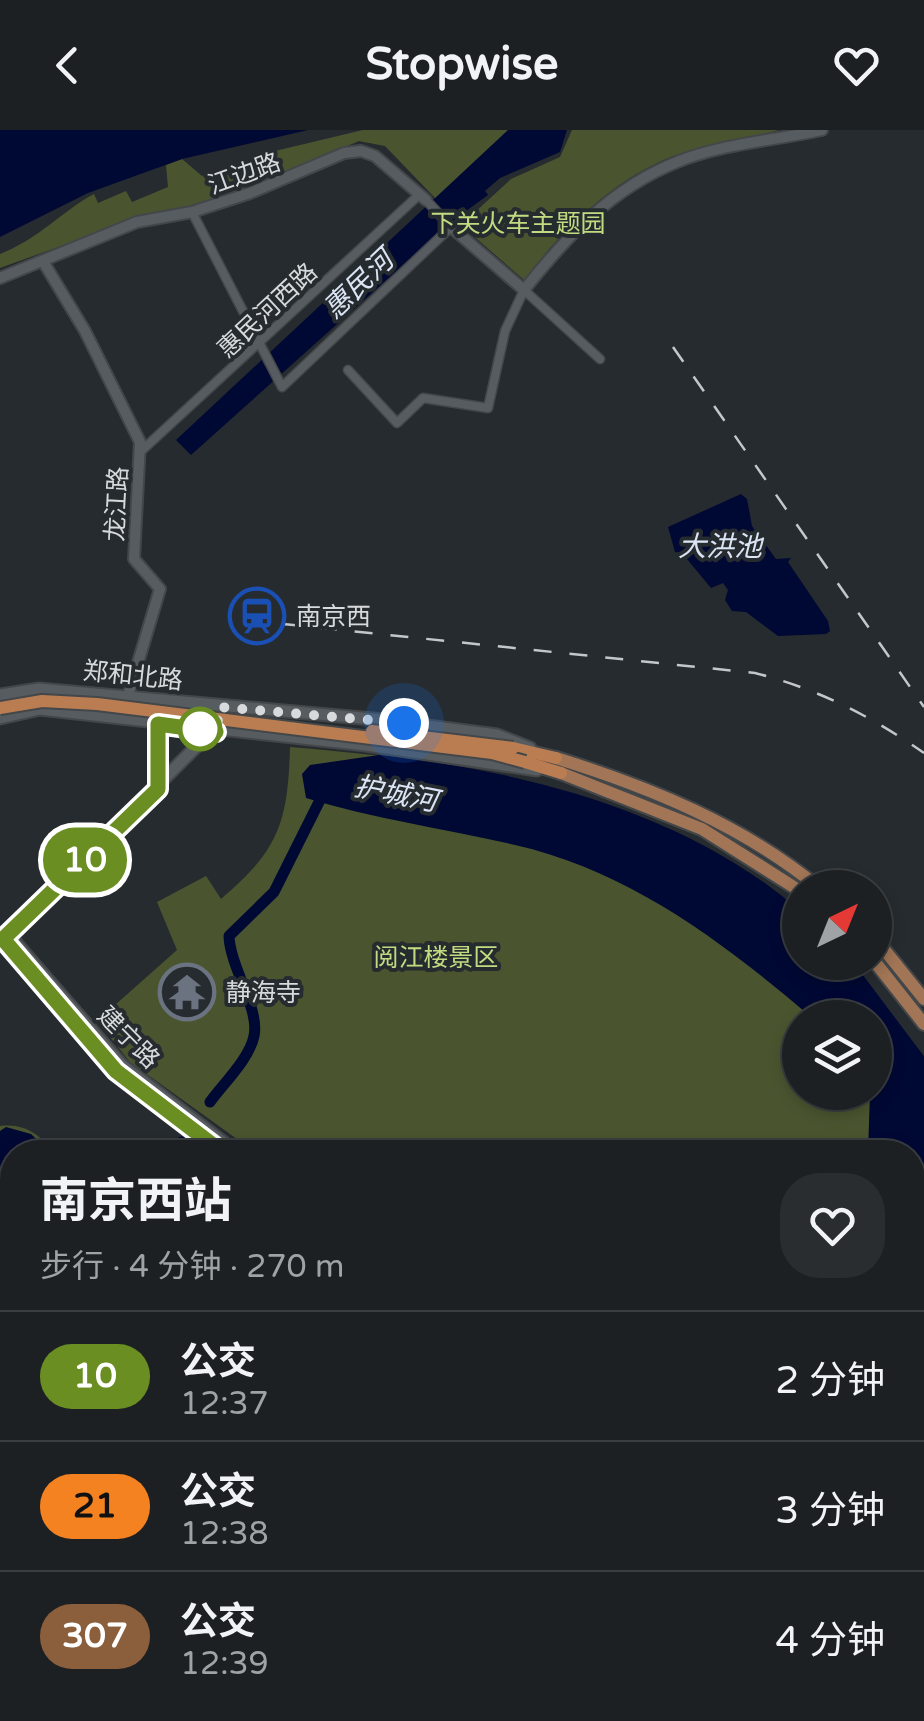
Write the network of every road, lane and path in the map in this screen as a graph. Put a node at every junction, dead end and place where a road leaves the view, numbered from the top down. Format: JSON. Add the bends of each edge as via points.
{"nodes":[{"id":1,"x":822,"y":130,"type":"edge"},
{"id":2,"x":423,"y":197,"type":"junction"},
{"id":3,"x":192,"y":212,"type":"junction"},
{"id":4,"x":451,"y":227,"type":"junction"},
{"id":5,"x":44,"y":263,"type":"junction"},
{"id":6,"x":0,"y":278,"type":"edge"},
{"id":7,"x":524,"y":290,"type":"junction"},
{"id":8,"x":260,"y":346,"type":"junction"},
{"id":9,"x":600,"y":358,"type":"dead end"},
{"id":10,"x":348,"y":370,"type":"dead end"},
{"id":11,"x":139,"y":453,"type":"junction"},
{"id":12,"x":128,"y":696,"type":"junction"},
{"id":13,"x":0,"y":698,"type":"edge"},
{"id":14,"x":220,"y":707,"type":"junction"},
{"id":15,"x":0,"y":708,"type":"edge"},
{"id":16,"x":0,"y":718,"type":"edge"},
{"id":17,"x":158,"y":724,"type":"junction"},
{"id":18,"x":216,"y":732,"type":"junction"},
{"id":19,"x":556,"y":758,"type":"junction"},
{"id":20,"x":561,"y":773,"type":"junction"},
{"id":21,"x":158,"y":789,"type":"junction"},
{"id":22,"x":792,"y":870,"type":"edge"},
{"id":23,"x":782,"y":880,"type":"edge"},
{"id":24,"x":3,"y":938,"type":"edge"},
{"id":25,"x":892,"y":959,"type":"edge"},
{"id":26,"x":889,"y":980,"type":"edge"},
{"id":27,"x":924,"y":998,"type":"edge"},
{"id":28,"x":924,"y":1024,"type":"edge"},
{"id":29,"x":206,"y":1140,"type":"edge"},
{"id":30,"x":220,"y":1140,"type":"edge"}],
"edges":[{"from":1,"to":7,"type":"street","via":[[680,160],[648,176],[588,218]]},
{"from":2,"to":3,"type":"street","name":"江边路","via":[[390,166],[361,151]]},
{"from":2,"to":4,"type":"street","name":"江边路"},
{"from":2,"to":8,"type":"street","name":"惠民河西路"},
{"from":3,"to":5,"type":"street","name":"江边路","via":[[137,222]]},
{"from":3,"to":8,"type":"street"},
{"from":4,"to":7,"type":"street","name":"江边路"},
{"from":4,"to":8,"type":"street","via":[[280,385]]},
{"from":5,"to":6,"type":"street","name":"江边路"},
{"from":5,"to":11,"type":"street","name":"龙江路","via":[[93,347],[140,442]]},
{"from":7,"to":9,"type":"street"},
{"from":7,"to":10,"type":"street","via":[[505,331],[488,408],[424,398],[397,422]]},
{"from":8,"to":11,"type":"street","name":"惠民河西路"},
{"from":11,"to":12,"type":"street","name":"龙江路","via":[[134,559],[160,589]]},
{"from":12,"to":13,"type":"main road","name":"郑和北路","via":[[39,688]]},
{"from":12,"to":14,"type":"main road","name":"郑和北路"},
{"from":12,"to":17,"type":"street"},
{"from":13,"to":19,"type":"highway","name":"郑和北路","bridge":true,"via":[[65,694]]},
{"from":14,"to":18,"type":"main road"},
{"from":14,"to":19,"type":"main road","name":"郑和北路","via":[[497,734]]},
{"from":15,"to":20,"type":"highway","name":"郑和北路","bridge":true,"via":[[42,701],[96,704],[492,753]]},
{"from":16,"to":17,"type":"main road","name":"郑和北路","via":[[40,709]]},
{"from":17,"to":18,"type":"main road","name":"郑和北路"},
{"from":17,"to":21,"type":"street"},
{"from":18,"to":20,"type":"main road","name":"郑和北路"},
{"from":18,"to":21,"type":"main road"},
{"from":19,"to":22,"type":"main road","name":"郑和北路","via":[[620,778],[722,824]]},
{"from":20,"to":23,"type":"main road","name":"郑和北路","via":[[702,829]]},
{"from":21,"to":24,"type":"main road"},
{"from":24,"to":29,"type":"main road","name":"建宁路","via":[[116,1071]]},
{"from":24,"to":30,"type":"main road","name":"建宁路","via":[[122,1065]]},
{"from":25,"to":27,"type":"main road"},
{"from":26,"to":28,"type":"main road"}]}
